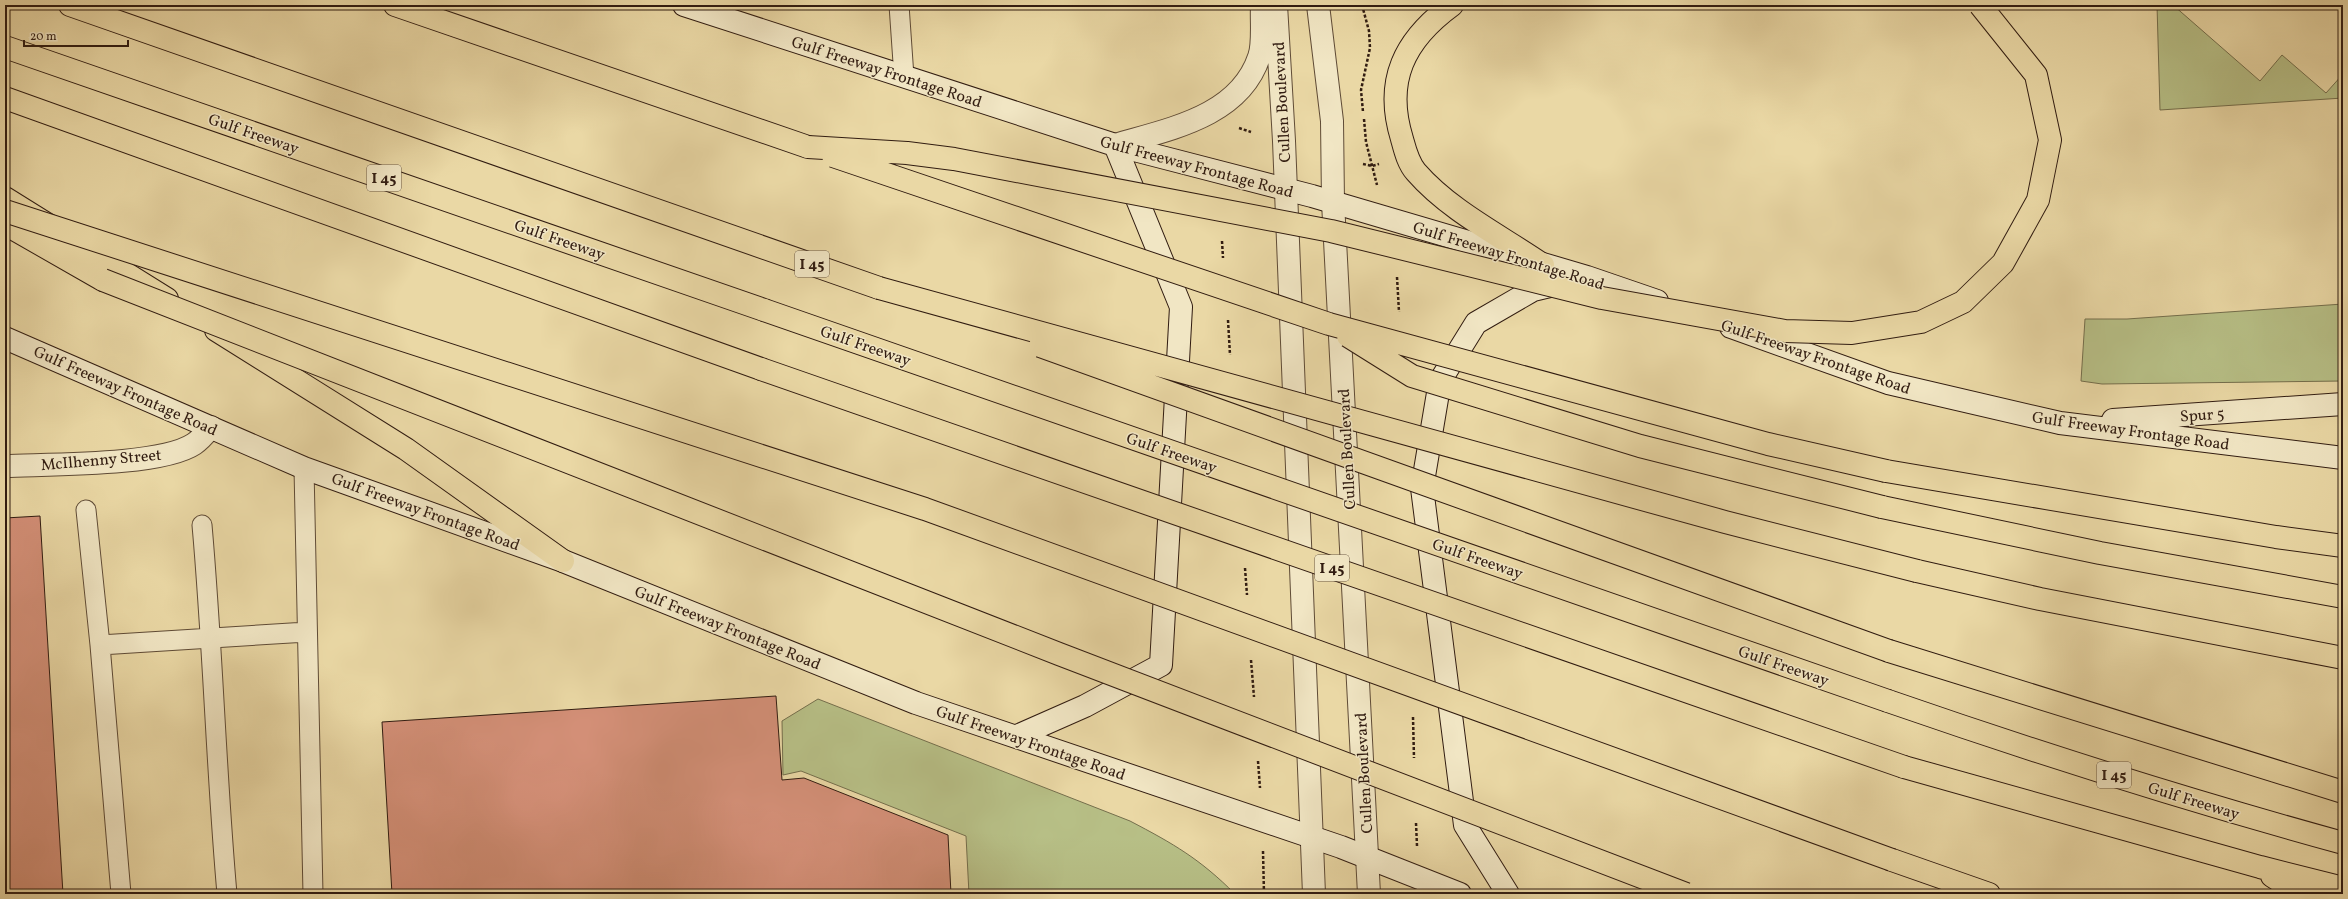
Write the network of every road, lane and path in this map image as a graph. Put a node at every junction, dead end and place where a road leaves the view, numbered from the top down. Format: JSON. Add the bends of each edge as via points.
{"nodes":[{"id":1,"x":70,"y":5,"type":"edge"},
{"id":2,"x":395,"y":5,"type":"edge"},
{"id":3,"x":684,"y":5,"type":"edge"},
{"id":4,"x":898,"y":5,"type":"edge"},
{"id":5,"x":1262,"y":5,"type":"edge"},
{"id":6,"x":1276,"y":5,"type":"edge"},
{"id":7,"x":1318,"y":5,"type":"edge"},
{"id":8,"x":1362,"y":5,"type":"edge"},
{"id":9,"x":1452,"y":5,"type":"edge"},
{"id":10,"x":1980,"y":5,"type":"edge"},
{"id":11,"x":1369,"y":31,"type":"dead end"},
{"id":12,"x":5,"y":47,"type":"edge"},
{"id":13,"x":904,"y":77,"type":"junction"},
{"id":14,"x":5,"y":98,"type":"edge"},
{"id":15,"x":1115,"y":145,"type":"junction"},
{"id":16,"x":808,"y":147,"type":"junction"},
{"id":17,"x":1286,"y":190,"type":"junction"},
{"id":18,"x":5,"y":198,"type":"edge"},
{"id":19,"x":1333,"y":202,"type":"junction"},
{"id":20,"x":5,"y":211,"type":"edge"},
{"id":21,"x":5,"y":224,"type":"edge"},
{"id":22,"x":1544,"y":265,"type":"junction"},
{"id":23,"x":1587,"y":277,"type":"junction"},
{"id":24,"x":879,"y":288,"type":"junction"},
{"id":25,"x":1329,"y":324,"type":"junction"},
{"id":26,"x":5,"y":338,"type":"edge"},
{"id":27,"x":2343,"y":404,"type":"edge"},
{"id":28,"x":2060,"y":423,"type":"junction"},
{"id":29,"x":211,"y":427,"type":"junction"},
{"id":30,"x":2343,"y":458,"type":"edge"},
{"id":31,"x":5,"y":466,"type":"edge"},
{"id":32,"x":304,"y":468,"type":"junction"},
{"id":33,"x":86,"y":510,"type":"dead end"},
{"id":34,"x":202,"y":525,"type":"dead end"},
{"id":35,"x":2343,"y":546,"type":"edge"},
{"id":36,"x":562,"y":561,"type":"junction"},
{"id":37,"x":2343,"y":597,"type":"edge"},
{"id":38,"x":308,"y":632,"type":"junction"},
{"id":39,"x":212,"y":638,"type":"junction"},
{"id":40,"x":100,"y":645,"type":"junction"},
{"id":41,"x":2343,"y":658,"type":"edge"},
{"id":42,"x":1017,"y":736,"type":"junction"},
{"id":43,"x":2343,"y":792,"type":"edge"},
{"id":44,"x":1312,"y":838,"type":"junction"},
{"id":45,"x":2343,"y":843,"type":"edge"},
{"id":46,"x":1368,"y":858,"type":"junction"},
{"id":47,"x":2260,"y":867,"type":"junction"},
{"id":48,"x":2343,"y":888,"type":"edge"},
{"id":49,"x":121,"y":894,"type":"edge"},
{"id":50,"x":227,"y":894,"type":"edge"},
{"id":51,"x":313,"y":894,"type":"edge"},
{"id":52,"x":1314,"y":894,"type":"edge"},
{"id":53,"x":1369,"y":894,"type":"edge"},
{"id":54,"x":1460,"y":894,"type":"edge"},
{"id":55,"x":1508,"y":894,"type":"edge"},
{"id":56,"x":1686,"y":894,"type":"edge"},
{"id":57,"x":1989,"y":894,"type":"edge"},
{"id":58,"x":2300,"y":894,"type":"edge"}],
"edges":[{"from":1,"to":24,"type":"highway","number":"I 45"},
{"from":2,"to":16,"type":"highway"},
{"from":3,"to":13,"type":"main road","name":"Gulf Freeway Frontage Road"},
{"from":4,"to":13,"type":"lane"},
{"from":5,"to":15,"type":"main road","via":[[1260,56],[1246,83],[1220,108],[1176,128]]},
{"from":6,"to":17,"type":"main road","name":"Cullen Boulevard"},
{"from":7,"to":19,"type":"main road","name":"Cullen Boulevard","via":[[1332,121]]},
{"from":8,"to":11,"type":"path"},
{"from":9,"to":22,"type":"highway","via":[[1432,21],[1412,43],[1399,70],[1395,94],[1396,118],[1406,154],[1415,171],[1441,196]]},
{"from":10,"to":16,"type":"highway","bridge":true,"via":[[2036,75],[2050,140],[2038,200],[2003,263],[1963,302],[1921,322],[1852,333],[1785,331],[1602,298],[1331,231],[954,160],[907,153]]},
{"from":12,"to":45,"type":"highway","name":"Gulf Freeway","number":"I 45","bridge":true,"via":[[1974,731],[2239,815]]},
{"from":13,"to":15,"type":"main road","name":"Gulf Freeway Frontage Road"},
{"from":14,"to":47,"type":"highway","number":"I 45","bridge":true,"via":[[761,369],[1904,768]]},
{"from":15,"to":17,"type":"main road","name":"Gulf Freeway Frontage Road"},
{"from":15,"to":42,"type":"main road","via":[[1180,307],[1161,665],[1085,706]]},
{"from":16,"to":25,"type":"highway","bridge":true},
{"from":17,"to":19,"type":"main road","name":"Gulf Freeway Frontage Road"},
{"from":17,"to":44,"type":"main road","name":"Cullen Boulevard"},
{"from":18,"to":36,"type":"highway","via":[[406,449]]},
{"from":19,"to":22,"type":"main road","name":"Gulf Freeway Frontage Road"},
{"from":19,"to":46,"type":"main road","name":"Cullen Boulevard"},
{"from":20,"to":57,"type":"highway","bridge":true,"via":[[925,509]]},
{"from":21,"to":56,"type":"highway","bridge":true,"via":[[103,280],[1059,654]]},
{"from":22,"to":23,"type":"main road","name":"Gulf Freeway Frontage Road"},
{"from":23,"to":28,"type":"main road","name":"Gulf Freeway Frontage Road","via":[[1888,383]]},
{"from":23,"to":55,"type":"main road","via":[[1533,290],[1476,323],[1440,381],[1422,488],[1465,825]]},
{"from":24,"to":41,"type":"highway","bridge":true,"via":[[1725,522],[1917,571],[2048,600]]},
{"from":24,"to":43,"type":"highway","number":"I 45","bridge":true,"via":[[1889,651]]},
{"from":25,"to":35,"type":"highway","bridge":true,"via":[[1768,444],[1886,471]]},
{"from":25,"to":37,"type":"highway","bridge":true,"via":[[1412,376],[1640,446],[1882,507],[2100,553]]},
{"from":26,"to":29,"type":"main road","name":"Gulf Freeway Frontage Road"},
{"from":27,"to":28,"type":"main road","name":"Spur 5"},
{"from":28,"to":30,"type":"main road","name":"Gulf Freeway Frontage Road"},
{"from":29,"to":31,"type":"main road","name":"McIlhenny Street","via":[[194,445],[163,456]]},
{"from":29,"to":32,"type":"main road","name":"Gulf Freeway Frontage Road"},
{"from":32,"to":36,"type":"main road","name":"Gulf Freeway Frontage Road"},
{"from":32,"to":38,"type":"lane"},
{"from":33,"to":40,"type":"lane"},
{"from":34,"to":39,"type":"lane"},
{"from":36,"to":42,"type":"main road","name":"Gulf Freeway Frontage Road","via":[[916,703]]},
{"from":38,"to":39,"type":"lane"},
{"from":38,"to":51,"type":"lane"},
{"from":39,"to":40,"type":"lane"},
{"from":39,"to":50,"type":"lane","via":[[221,830]]},
{"from":40,"to":49,"type":"lane"},
{"from":42,"to":44,"type":"main road","name":"Gulf Freeway Frontage Road"},
{"from":44,"to":46,"type":"main road","name":"Gulf Freeway Frontage Road"},
{"from":44,"to":52,"type":"main road","name":"Cullen Boulevard"},
{"from":46,"to":53,"type":"main road","name":"Cullen Boulevard"},
{"from":46,"to":54,"type":"main road","name":"Gulf Freeway Frontage Road"},
{"from":47,"to":48,"type":"highway","number":"I 45"},
{"from":47,"to":58,"type":"highway"}]}
